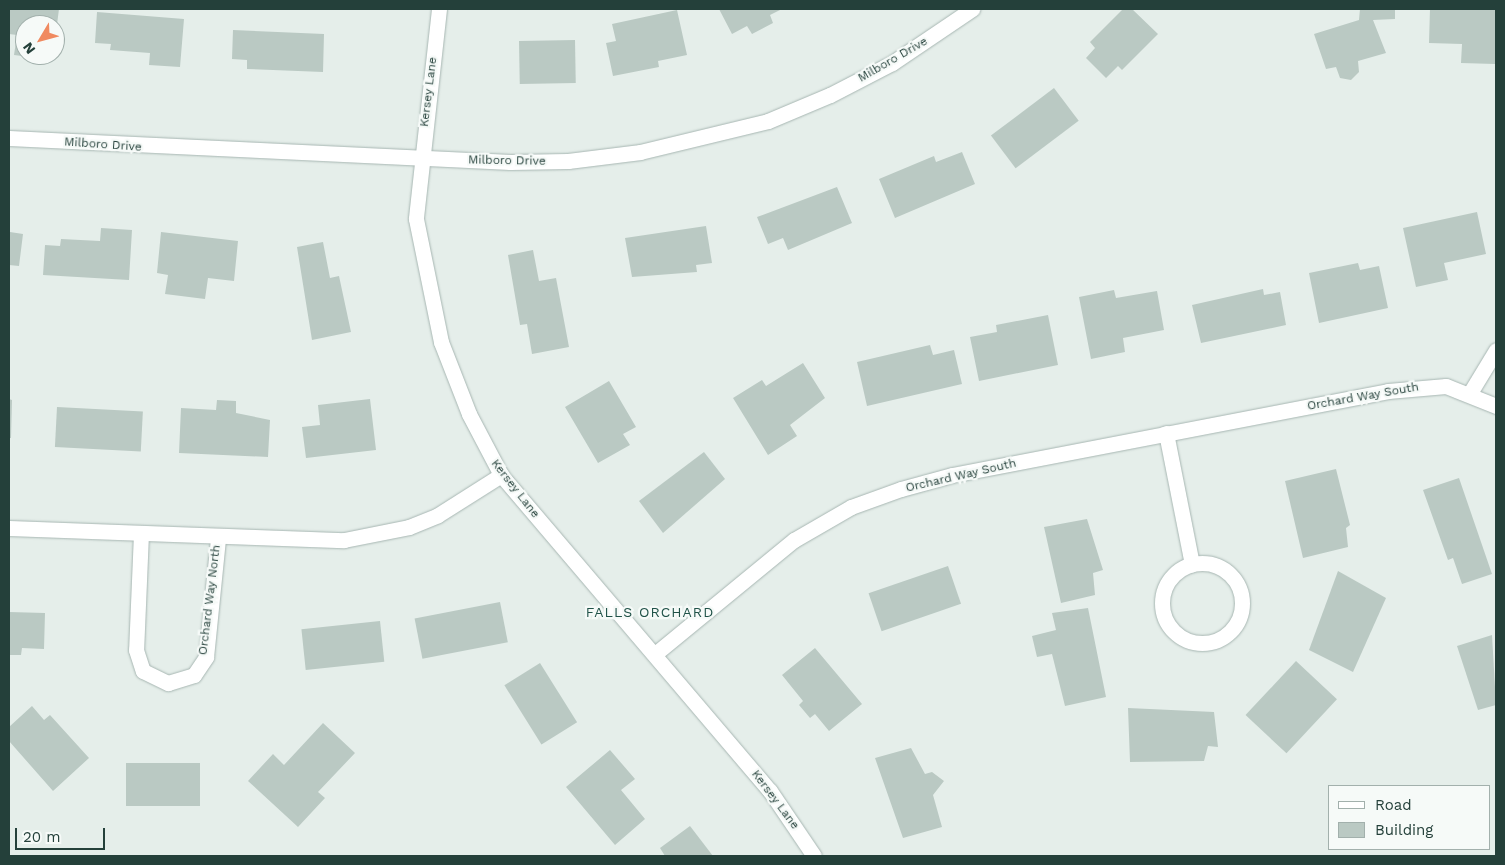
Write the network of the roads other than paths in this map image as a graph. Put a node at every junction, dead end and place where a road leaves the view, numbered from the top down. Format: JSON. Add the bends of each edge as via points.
{"nodes":[{"id":1,"x":439,"y":9,"type":"edge"},
{"id":2,"x":972,"y":9,"type":"edge"},
{"id":3,"x":9,"y":138,"type":"edge"},
{"id":4,"x":420,"y":159,"type":"junction"},
{"id":5,"x":1496,"y":350,"type":"edge"},
{"id":6,"x":1470,"y":393,"type":"junction"},
{"id":7,"x":1496,"y":406,"type":"edge"},
{"id":8,"x":1166,"y":433,"type":"junction"},
{"id":9,"x":501,"y":476,"type":"junction"},
{"id":10,"x":9,"y":528,"type":"edge"},
{"id":11,"x":141,"y":533,"type":"junction"},
{"id":12,"x":218,"y":538,"type":"junction"},
{"id":13,"x":1192,"y":564,"type":"junction"},
{"id":14,"x":655,"y":654,"type":"junction"},
{"id":15,"x":814,"y":856,"type":"edge"}],
"edges":[{"from":1,"to":4,"type":"street","name":"Kersey Lane"},
{"from":2,"to":4,"type":"street","name":"Milboro Drive","via":[[892,63],[768,121],[640,152],[568,161]]},
{"from":3,"to":4,"type":"street","name":"Milboro Drive"},
{"from":4,"to":9,"type":"street","name":"Kersey Lane","via":[[416,219],[441,342],[483,447]]},
{"from":5,"to":6,"type":"street"},
{"from":6,"to":7,"type":"street","name":"Orchard Way South"},
{"from":6,"to":8,"type":"street","name":"Orchard Way South","via":[[1446,386],[1395,390]]},
{"from":8,"to":13,"type":"street"},
{"from":8,"to":14,"type":"street","name":"Orchard Way South","via":[[952,476],[851,508],[759,565]]},
{"from":9,"to":12,"type":"street","name":"Orchard Way North","via":[[438,515],[382,534],[306,541]]},
{"from":9,"to":14,"type":"street","name":"Kersey Lane"},
{"from":10,"to":11,"type":"street","name":"Orchard Way North"},
{"from":11,"to":12,"type":"street","name":"Orchard Way North"},
{"from":11,"to":12,"type":"street","name":"Orchard Way North","via":[[136,650],[143,671],[168,683],[194,675],[206,657]]},
{"from":13,"to":13,"type":"street","via":[[1171,578],[1162,604],[1177,633],[1194,642],[1208,643],[1232,631],[1242,607],[1241,594],[1228,572],[1204,563]]},
{"from":14,"to":15,"type":"street","name":"Kersey Lane","via":[[770,791]]}]}
